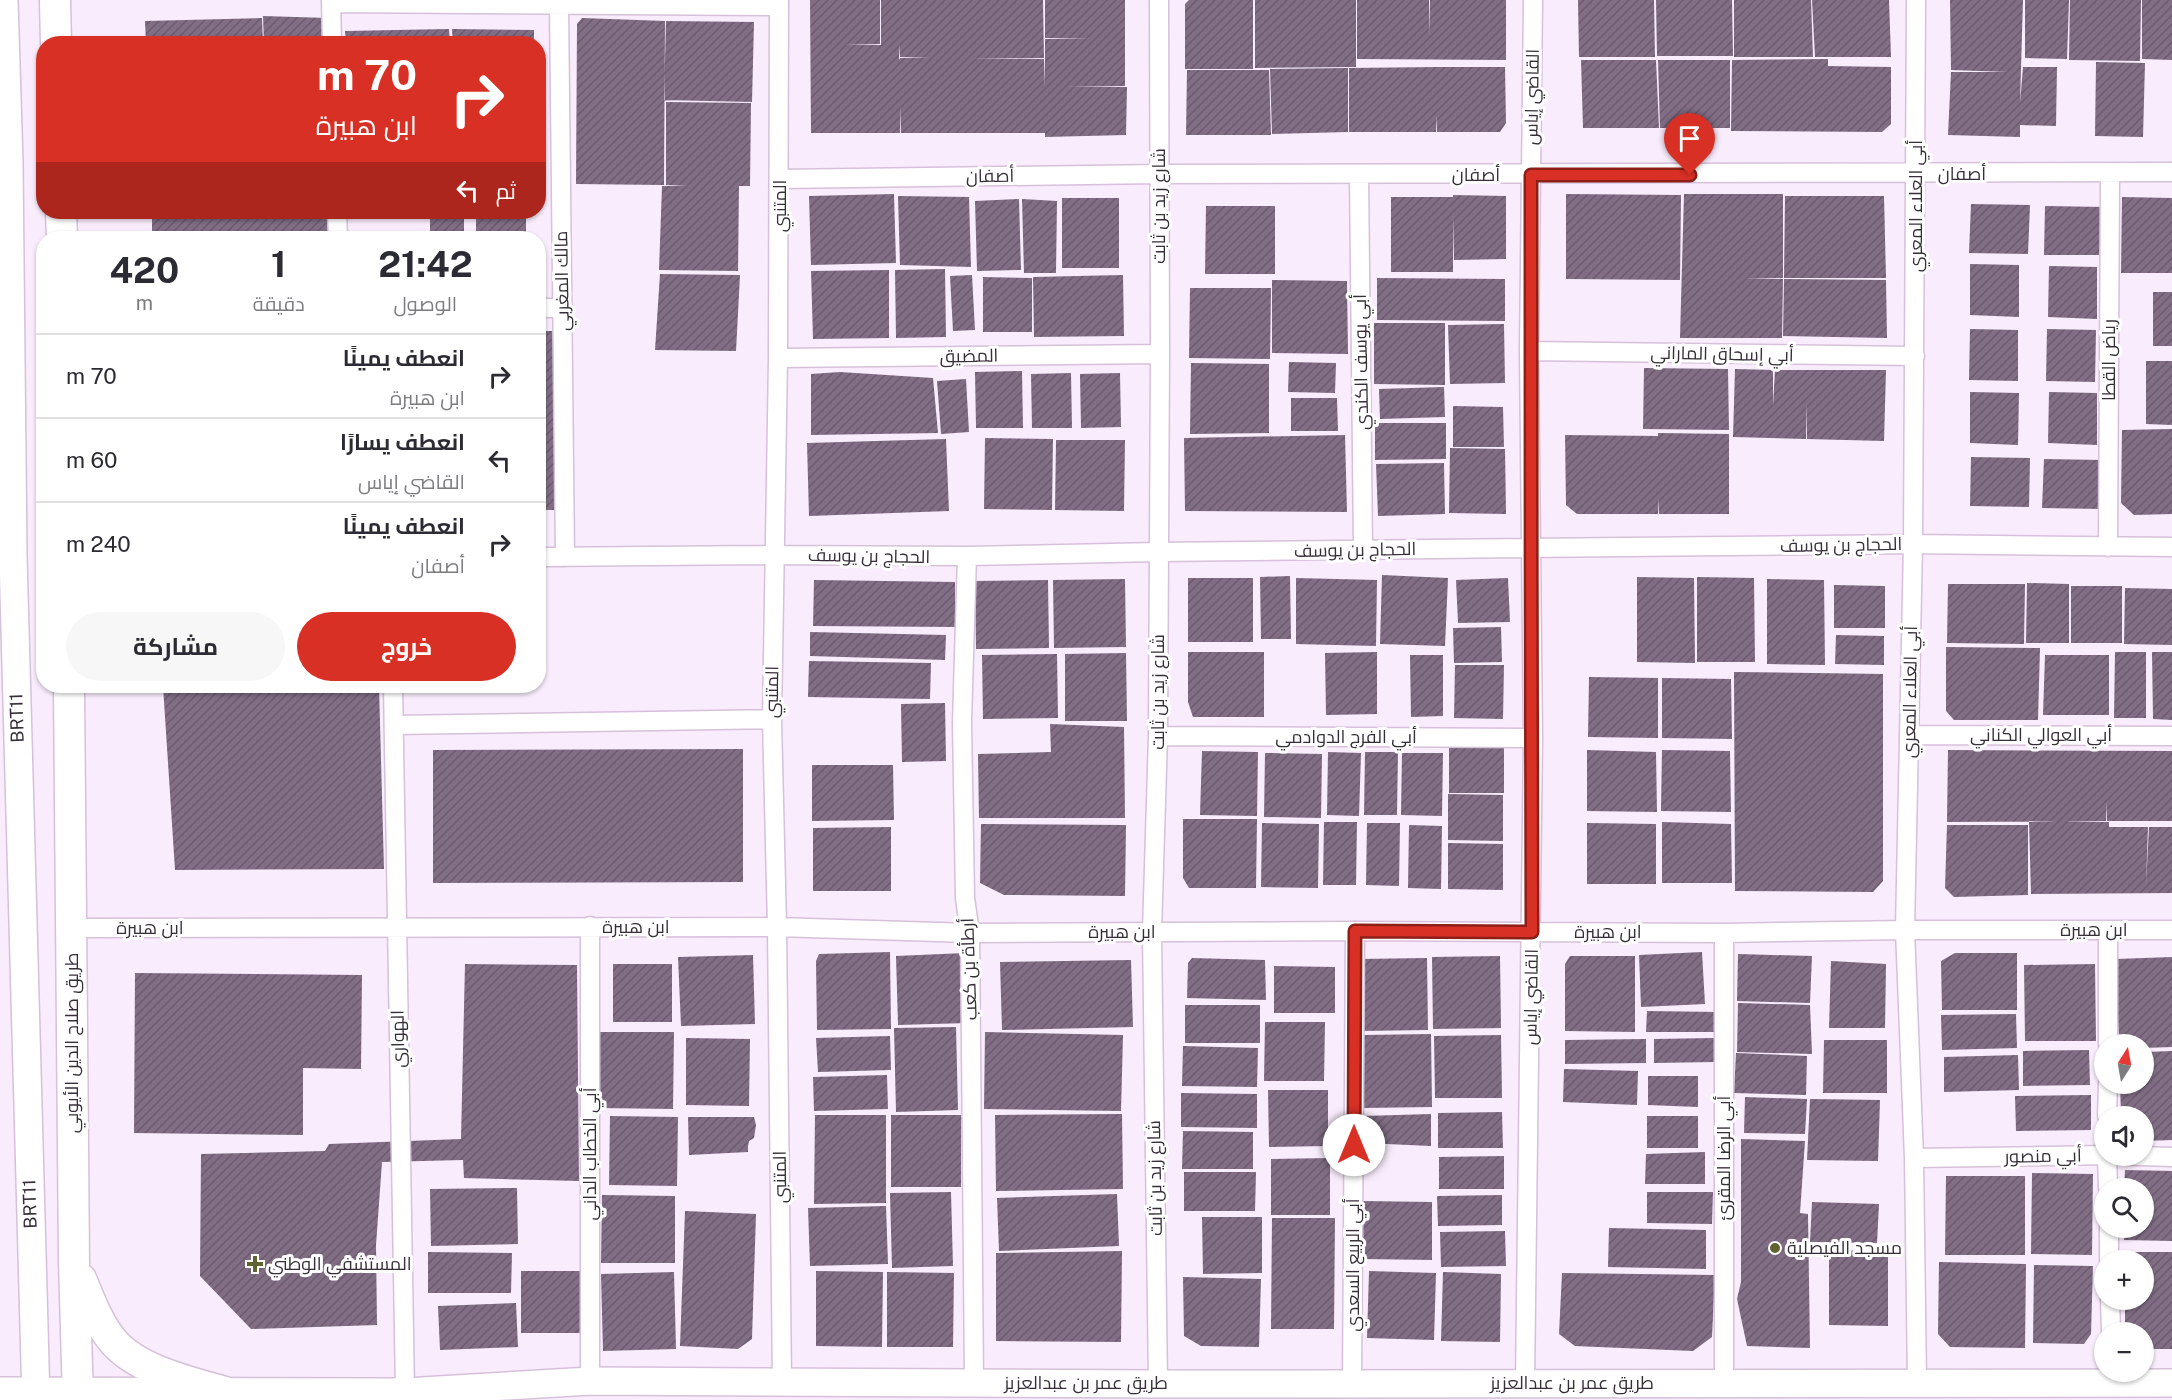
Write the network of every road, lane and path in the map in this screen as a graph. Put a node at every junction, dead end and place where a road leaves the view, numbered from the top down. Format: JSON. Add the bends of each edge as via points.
{"nodes":[{"id":1,"x":4,"y":0,"type":"edge"},
{"id":2,"x":55,"y":0,"type":"edge"},
{"id":3,"x":1159,"y":0,"type":"edge"},
{"id":4,"x":1533,"y":0,"type":"edge"},
{"id":5,"x":1916,"y":0,"type":"edge"},
{"id":6,"x":331,"y":1,"type":"edge"},
{"id":7,"x":779,"y":3,"type":"edge"},
{"id":8,"x":560,"y":4,"type":"junction"},
{"id":9,"x":56,"y":36,"type":"edge"},
{"id":10,"x":332,"y":36,"type":"edge"},
{"id":11,"x":2172,"y":172,"type":"edge"},
{"id":12,"x":1159,"y":174,"type":"junction"},
{"id":13,"x":1916,"y":174,"type":"junction"},
{"id":14,"x":2110,"y":174,"type":"junction"},
{"id":15,"x":1359,"y":175,"type":"junction"},
{"id":16,"x":1531,"y":175,"type":"junction"},
{"id":17,"x":780,"y":179,"type":"junction"},
{"id":18,"x":546,"y":308,"type":"edge"},
{"id":19,"x":562,"y":308,"type":"junction"},
{"id":20,"x":1529,"y":351,"type":"junction"},
{"id":21,"x":1160,"y":354,"type":"junction"},
{"id":22,"x":1915,"y":356,"type":"junction"},
{"id":23,"x":778,"y":358,"type":"junction"},
{"id":24,"x":1913,"y":544,"type":"junction"},
{"id":25,"x":2108,"y":547,"type":"junction"},
{"id":26,"x":2172,"y":547,"type":"edge"},
{"id":27,"x":1532,"y":548,"type":"junction"},
{"id":28,"x":1363,"y":549,"type":"junction"},
{"id":29,"x":1158,"y":552,"type":"junction"},
{"id":30,"x":775,"y":555,"type":"junction"},
{"id":31,"x":967,"y":556,"type":"junction"},
{"id":32,"x":546,"y":557,"type":"edge"},
{"id":33,"x":565,"y":557,"type":"junction"},
{"id":34,"x":69,"y":693,"type":"edge"},
{"id":35,"x":393,"y":693,"type":"edge"},
{"id":36,"x":772,"y":718,"type":"junction"},
{"id":37,"x":394,"y":725,"type":"junction"},
{"id":38,"x":1909,"y":735,"type":"junction"},
{"id":39,"x":1158,"y":736,"type":"junction"},
{"id":40,"x":2172,"y":736,"type":"edge"},
{"id":41,"x":1533,"y":738,"type":"junction"},
{"id":42,"x":590,"y":926,"type":"junction"},
{"id":43,"x":777,"y":927,"type":"junction"},
{"id":44,"x":71,"y":928,"type":"junction"},
{"id":45,"x":396,"y":928,"type":"junction"},
{"id":46,"x":1905,"y":930,"type":"junction"},
{"id":47,"x":2108,"y":930,"type":"junction"},
{"id":48,"x":2172,"y":930,"type":"edge"},
{"id":49,"x":1355,"y":931,"type":"junction"},
{"id":50,"x":1152,"y":932,"type":"junction"},
{"id":51,"x":1532,"y":932,"type":"junction"},
{"id":52,"x":970,"y":933,"type":"junction"},
{"id":53,"x":1724,"y":933,"type":"junction"},
{"id":54,"x":2108,"y":1034,"type":"edge"},
{"id":55,"x":2094,"y":1155,"type":"edge"},
{"id":56,"x":2154,"y":1156,"type":"edge"},
{"id":57,"x":2172,"y":1157,"type":"edge"},
{"id":58,"x":1914,"y":1158,"type":"junction"},
{"id":59,"x":74,"y":1263,"type":"junction"},
{"id":60,"x":2094,"y":1378,"type":"edge"},
{"id":61,"x":590,"y":1381,"type":"junction"},
{"id":62,"x":2154,"y":1381,"type":"edge"},
{"id":63,"x":974,"y":1382,"type":"junction"},
{"id":64,"x":1724,"y":1382,"type":"junction"},
{"id":65,"x":782,"y":1383,"type":"junction"},
{"id":66,"x":1352,"y":1383,"type":"junction"},
{"id":67,"x":1525,"y":1383,"type":"junction"},
{"id":68,"x":1917,"y":1383,"type":"junction"},
{"id":69,"x":2172,"y":1383,"type":"edge"},
{"id":70,"x":1158,"y":1384,"type":"junction"},
{"id":71,"x":0,"y":1391,"type":"edge"},
{"id":72,"x":225,"y":1392,"type":"junction"},
{"id":73,"x":405,"y":1392,"type":"junction"},
{"id":74,"x":36,"y":1395,"type":"edge"},
{"id":75,"x":78,"y":1395,"type":"edge"}],
"edges":[{"from":1,"to":74,"type":"main road","name":"BRT11","via":[[13,556]]},
{"from":2,"to":9,"type":"main road"},
{"from":3,"to":12,"type":"street","name":"شارع زيد بن ثابت"},
{"from":4,"to":16,"type":"street","name":"القاضي إياس"},
{"from":5,"to":13,"type":"street","name":"أبي العلاء المعري"},
{"from":6,"to":8,"type":"street"},
{"from":6,"to":10,"type":"street"},
{"from":7,"to":8,"type":"street"},
{"from":7,"to":17,"type":"street","name":"المتنبي"},
{"from":8,"to":19,"type":"street","name":"مالك المغربي"},
{"from":11,"to":14,"type":"street","name":"أصفان"},
{"from":12,"to":15,"type":"street","name":"أصفان"},
{"from":12,"to":17,"type":"street","name":"أصفان"},
{"from":12,"to":21,"type":"street","name":"شارع زيد بن ثابت"},
{"from":13,"to":14,"type":"street","name":"أصفان"},
{"from":13,"to":16,"type":"street","name":"أصفان"},
{"from":13,"to":22,"type":"street","name":"أبي العلاء المعري"},
{"from":14,"to":25,"type":"street","name":"رياض القطا"},
{"from":15,"to":16,"type":"street","name":"أصفان"},
{"from":15,"to":28,"type":"street","name":"أبي يوسف الكندي"},
{"from":16,"to":20,"type":"street","name":"القاضي إياس"},
{"from":17,"to":23,"type":"street","name":"المتنبي"},
{"from":18,"to":19,"type":"street"},
{"from":19,"to":33,"type":"street","name":"مالك المغربي"},
{"from":20,"to":22,"type":"street","name":"أبي إسحاق الماراني"},
{"from":20,"to":27,"type":"street","name":"القاضي إياس"},
{"from":21,"to":23,"type":"street","name":"المضيق"},
{"from":21,"to":29,"type":"street","name":"شارع زيد بن ثابت"},
{"from":22,"to":24,"type":"street","name":"أبي العلاء المعري"},
{"from":23,"to":30,"type":"street","name":"المتنبي"},
{"from":24,"to":25,"type":"street","name":"الحجاج بن يوسف"},
{"from":24,"to":27,"type":"street","name":"الحجاج بن يوسف"},
{"from":24,"to":38,"type":"street","name":"أبي العلاء المعري"},
{"from":25,"to":26,"type":"street","name":"الحجاج بن يوسف"},
{"from":27,"to":28,"type":"street","name":"الحجاج بن يوسف"},
{"from":27,"to":41,"type":"street","name":"القاضي إياس"},
{"from":28,"to":29,"type":"street","name":"الحجاج بن يوسف"},
{"from":29,"to":31,"type":"street","name":"الحجاج بن يوسف"},
{"from":29,"to":39,"type":"street","name":"شارع زيد بن ثابت"},
{"from":30,"to":31,"type":"street","name":"الحجاج بن يوسف"},
{"from":30,"to":33,"type":"street","name":"الحجاج بن يوسف"},
{"from":30,"to":36,"type":"street","name":"المتنبي"},
{"from":31,"to":52,"type":"street","name":"أرطأة بن كعب","via":[[962,722],[965,898]]},
{"from":32,"to":33,"type":"street","name":"الحجاج بن يوسف"},
{"from":34,"to":44,"type":"main road","name":"طريق صلاح الدين الأيوبي"},
{"from":35,"to":37,"type":"street","name":"الهواري"},
{"from":36,"to":37,"type":"street"},
{"from":36,"to":43,"type":"street","name":"المتنبي"},
{"from":37,"to":45,"type":"street","name":"الهواري"},
{"from":38,"to":40,"type":"street","name":"أبي العوالي الكناني"},
{"from":38,"to":46,"type":"street","name":"أبي العلاء المعري"},
{"from":39,"to":41,"type":"street","name":"أبي الفرج الدوادمي"},
{"from":39,"to":50,"type":"street","name":"شارع زيد بن ثابت"},
{"from":41,"to":51,"type":"street","name":"القاضي إياس"},
{"from":42,"to":43,"type":"street","name":"ابن هبيرة"},
{"from":42,"to":45,"type":"street","name":"ابن هبيرة"},
{"from":42,"to":61,"type":"street","name":"أبي الخطاب الداني"},
{"from":43,"to":52,"type":"street","name":"ابن هبيرة"},
{"from":43,"to":65,"type":"street","name":"المتنبي"},
{"from":44,"to":45,"type":"street","name":"ابن هبيرة"},
{"from":44,"to":59,"type":"main road","name":"طريق صلاح الدين الأيوبي"},
{"from":45,"to":73,"type":"street","name":"الهواري"},
{"from":46,"to":47,"type":"street","name":"ابن هبيرة"},
{"from":46,"to":53,"type":"street","name":"ابن هبيرة"},
{"from":46,"to":58,"type":"street","name":"أبي العلاء المعري"},
{"from":47,"to":48,"type":"street","name":"ابن هبيرة"},
{"from":47,"to":54,"type":"street"},
{"from":49,"to":50,"type":"street","name":"ابن هبيرة"},
{"from":49,"to":51,"type":"street","name":"ابن هبيرة"},
{"from":49,"to":66,"type":"street","name":"أبي الربيع السعدي"},
{"from":50,"to":52,"type":"street","name":"ابن هبيرة"},
{"from":50,"to":70,"type":"street","name":"شارع زيد بن ثابت"},
{"from":51,"to":53,"type":"street","name":"ابن هبيرة"},
{"from":51,"to":67,"type":"street","name":"القاضي إياس"},
{"from":52,"to":63,"type":"street","name":"أرطأة بن كعب"},
{"from":53,"to":64,"type":"street","name":"أبي الرضا المقرئ"},
{"from":55,"to":58,"type":"street","name":"أبي منصور"},
{"from":56,"to":57,"type":"street","name":"أبي منصور"},
{"from":58,"to":68,"type":"street","name":"أبي العلاء المعري"},
{"from":59,"to":72,"type":"main road","via":[[96,1313],[123,1351],[177,1378]]},
{"from":59,"to":75,"type":"main road","name":"طريق صلاح الدين الأيوبي"},
{"from":60,"to":68,"type":"main road","name":"طريق عمر بن عبدالعزيز"},
{"from":61,"to":65,"type":"main road","name":"طريق عمر بن عبدالعزيز"},
{"from":61,"to":73,"type":"main road","name":"طريق عمر بن عبدالعزيز"},
{"from":62,"to":69,"type":"main road","name":"طريق عمر بن عبدالعزيز"},
{"from":63,"to":65,"type":"main road","name":"طريق عمر بن عبدالعزيز"},
{"from":63,"to":70,"type":"main road","name":"طريق عمر بن عبدالعزيز"},
{"from":64,"to":67,"type":"main road","name":"طريق عمر بن عبدالعزيز"},
{"from":64,"to":68,"type":"main road","name":"طريق عمر بن عبدالعزيز"},
{"from":66,"to":67,"type":"main road","name":"طريق عمر بن عبدالعزيز"},
{"from":66,"to":70,"type":"main road","name":"طريق عمر بن عبدالعزيز"},
{"from":71,"to":74,"type":"main road","name":"طريق عمر بن عبدالعزيز"},
{"from":72,"to":73,"type":"main road","name":"طريق عمر بن عبدالعزيز"},
{"from":72,"to":75,"type":"main road","name":"طريق عمر بن عبدالعزيز"},
{"from":74,"to":75,"type":"main road","name":"طريق عمر بن عبدالعزيز"}]}
